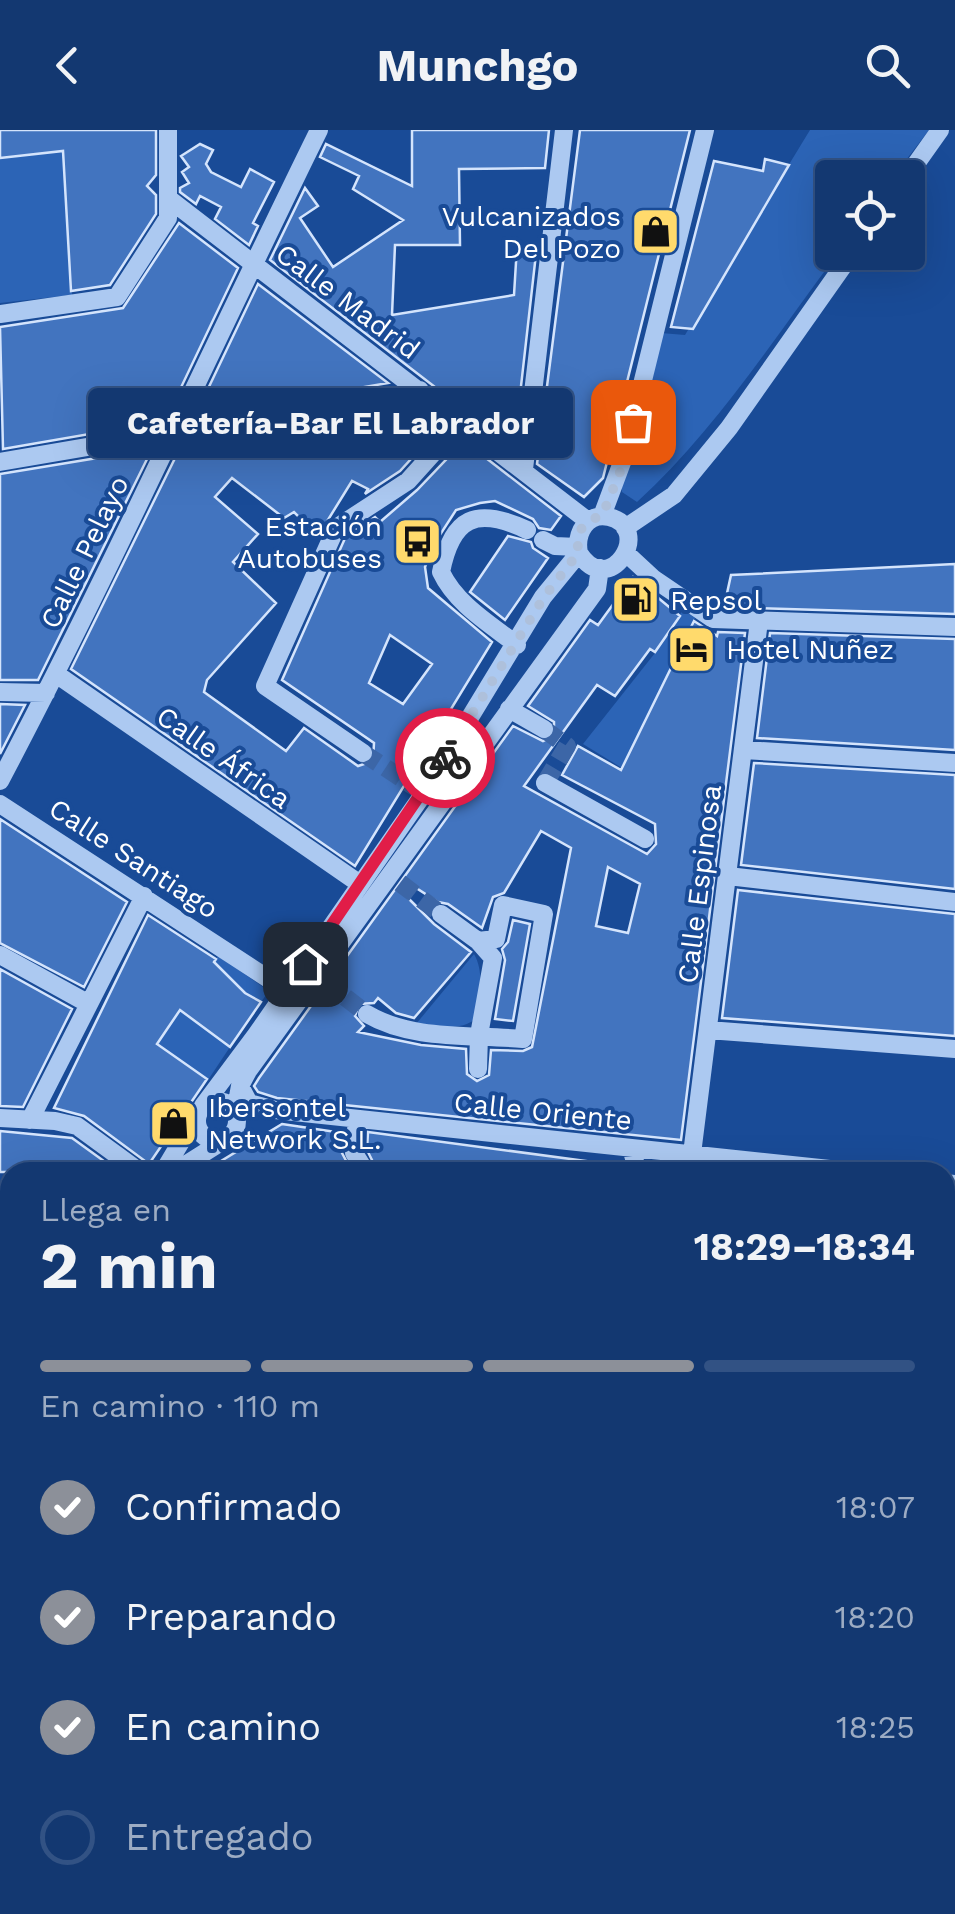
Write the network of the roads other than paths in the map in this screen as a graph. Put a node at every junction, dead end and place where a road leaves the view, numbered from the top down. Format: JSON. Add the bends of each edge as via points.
{"nodes":[{"id":1,"x":168,"y":130,"type":"edge"},
{"id":2,"x":319,"y":130,"type":"edge"},
{"id":3,"x":564,"y":130,"type":"edge"},
{"id":4,"x":705,"y":130,"type":"edge"},
{"id":5,"x":940,"y":130,"type":"edge"},
{"id":6,"x":919,"y":160,"type":"edge"},
{"id":7,"x":169,"y":199,"type":"junction"},
{"id":8,"x":253,"y":263,"type":"junction"},
{"id":9,"x":840,"y":270,"type":"edge"},
{"id":10,"x":0,"y":314,"type":"edge"},
{"id":11,"x":420,"y":390,"type":"junction"},
{"id":12,"x":462,"y":421,"type":"junction"},
{"id":13,"x":173,"y":432,"type":"junction"},
{"id":14,"x":0,"y":462,"type":"edge"},
{"id":15,"x":524,"y":469,"type":"junction"},
{"id":16,"x":609,"y":522,"type":"junction"},
{"id":17,"x":578,"y":550,"type":"junction"},
{"id":18,"x":627,"y":554,"type":"junction"},
{"id":19,"x":600,"y":568,"type":"junction"},
{"id":20,"x":759,"y":622,"type":"junction"},
{"id":21,"x":955,"y":627,"type":"edge"},
{"id":22,"x":517,"y":644,"type":"junction"},
{"id":23,"x":56,"y":674,"type":"junction"},
{"id":24,"x":0,"y":692,"type":"edge"},
{"id":25,"x":46,"y":693,"type":"junction"},
{"id":26,"x":509,"y":709,"type":"junction"},
{"id":27,"x":544,"y":729,"type":"tunnel mouth"},
{"id":28,"x":744,"y":750,"type":"junction"},
{"id":29,"x":363,"y":753,"type":"tunnel mouth"},
{"id":30,"x":955,"y":763,"type":"edge"},
{"id":31,"x":0,"y":781,"type":"edge"},
{"id":32,"x":545,"y":783,"type":"dead end"},
{"id":33,"x":0,"y":804,"type":"edge"},
{"id":34,"x":645,"y":838,"type":"dead end"},
{"id":35,"x":728,"y":876,"type":"junction"},
{"id":36,"x":360,"y":884,"type":"junction"},
{"id":37,"x":144,"y":896,"type":"junction"},
{"id":38,"x":955,"y":902,"type":"edge"},
{"id":39,"x":441,"y":914,"type":"tunnel mouth"},
{"id":40,"x":478,"y":941,"type":"junction"},
{"id":41,"x":0,"y":956,"type":"edge"},
{"id":42,"x":287,"y":991,"type":"junction"},
{"id":43,"x":89,"y":1004,"type":"junction"},
{"id":44,"x":367,"y":1014,"type":"tunnel mouth"},
{"id":45,"x":708,"y":1030,"type":"junction"},
{"id":46,"x":479,"y":1035,"type":"junction"},
{"id":47,"x":955,"y":1050,"type":"edge"},
{"id":48,"x":478,"y":1069,"type":"dead end"},
{"id":49,"x":240,"y":1086,"type":"junction"},
{"id":50,"x":201,"y":1108,"type":"junction"},
{"id":51,"x":274,"y":1110,"type":"junction"},
{"id":52,"x":235,"y":1113,"type":"junction"},
{"id":53,"x":0,"y":1118,"type":"edge"},
{"id":54,"x":357,"y":1119,"type":"junction"},
{"id":55,"x":30,"y":1120,"type":"junction"},
{"id":56,"x":226,"y":1139,"type":"junction"},
{"id":57,"x":631,"y":1148,"type":"junction"},
{"id":58,"x":692,"y":1154,"type":"junction"},
{"id":59,"x":126,"y":1162,"type":"edge"},
{"id":60,"x":169,"y":1162,"type":"edge"},
{"id":61,"x":190,"y":1162,"type":"edge"},
{"id":62,"x":360,"y":1162,"type":"edge"},
{"id":63,"x":635,"y":1162,"type":"edge"},
{"id":64,"x":766,"y":1162,"type":"edge"}],
"edges":[{"from":1,"to":7,"type":"street"},
{"from":2,"to":8,"type":"street","name":"Calle Pelayo"},
{"from":3,"to":15,"type":"street"},
{"from":4,"to":16,"type":"street"},
{"from":5,"to":6,"type":"street"},
{"from":7,"to":8,"type":"street","name":"Calle Madrid"},
{"from":7,"to":10,"type":"street","via":[[168,218],[117,297]]},
{"from":8,"to":11,"type":"street","name":"Calle Madrid"},
{"from":8,"to":13,"type":"street","name":"Calle Pelayo"},
{"from":9,"to":16,"type":"street","via":[[674,494]]},
{"from":11,"to":12,"type":"street","name":"Calle Madrid"},
{"from":11,"to":13,"type":"street"},
{"from":12,"to":15,"type":"street","name":"Calle Madrid"},
{"from":12,"to":29,"type":"street","via":[[408,481],[336,528],[265,686]]},
{"from":13,"to":14,"type":"street"},
{"from":13,"to":23,"type":"street","name":"Calle Pelayo"},
{"from":15,"to":16,"type":"street","name":"Calle Madrid"},
{"from":16,"to":17,"type":"street","via":[[578,534]]},
{"from":16,"to":18,"type":"street","via":[[629,544]]},
{"from":17,"to":19,"type":"street"},
{"from":17,"to":22,"type":"street"},
{"from":17,"to":22,"type":"street","via":[[490,516],[469,519],[453,534],[441,572],[449,588]]},
{"from":18,"to":19,"type":"street","via":[[616,566]]},
{"from":18,"to":20,"type":"street","via":[[713,619]]},
{"from":19,"to":26,"type":"street","via":[[598,589]]},
{"from":20,"to":21,"type":"street"},
{"from":20,"to":28,"type":"street","name":"Calle Espinosa"},
{"from":22,"to":36,"type":"street"},
{"from":23,"to":25,"type":"street","name":"Calle Pelayo"},
{"from":23,"to":36,"type":"street","name":"Calle África"},
{"from":24,"to":25,"type":"street"},
{"from":25,"to":31,"type":"street","name":"Calle Pelayo"},
{"from":26,"to":27,"type":"street"},
{"from":26,"to":49,"type":"street"},
{"from":28,"to":30,"type":"street"},
{"from":28,"to":35,"type":"street","name":"Calle Espinosa"},
{"from":32,"to":34,"type":"street"},
{"from":33,"to":37,"type":"street","name":"Calle Santiago"},
{"from":35,"to":38,"type":"street"},
{"from":35,"to":45,"type":"street","name":"Calle Espinosa"},
{"from":36,"to":42,"type":"street"},
{"from":37,"to":42,"type":"street","name":"Calle Santiago"},
{"from":37,"to":43,"type":"street"},
{"from":39,"to":40,"type":"street"},
{"from":40,"to":46,"type":"street","via":[[493,958]]},
{"from":40,"to":46,"type":"street","via":[[496,939],[503,905],[544,914],[523,1039]]},
{"from":41,"to":43,"type":"street"},
{"from":42,"to":50,"type":"street"},
{"from":43,"to":55,"type":"street"},
{"from":44,"to":46,"type":"street","via":[[400,1029]]},
{"from":45,"to":47,"type":"street"},
{"from":45,"to":58,"type":"street","name":"Calle Espinosa"},
{"from":46,"to":48,"type":"street"},
{"from":49,"to":51,"type":"street","via":[[249,1103]]},
{"from":49,"to":52,"type":"street"},
{"from":50,"to":52,"type":"street","via":[[221,1101]]},
{"from":50,"to":56,"type":"street","via":[[200,1133]]},
{"from":50,"to":60,"type":"street"},
{"from":51,"to":54,"type":"street","name":"Calle Oriente"},
{"from":51,"to":56,"type":"street"},
{"from":52,"to":56,"type":"street","via":[[236,1126]]},
{"from":53,"to":55,"type":"street"},
{"from":54,"to":57,"type":"street","name":"Calle Oriente"},
{"from":54,"to":62,"type":"street","via":[[354,1153]]},
{"from":55,"to":59,"type":"street","via":[[77,1126]]},
{"from":56,"to":61,"type":"street"},
{"from":57,"to":58,"type":"street","name":"Calle Oriente"},
{"from":57,"to":63,"type":"street"},
{"from":58,"to":64,"type":"street","name":"Calle Oriente"}]}
